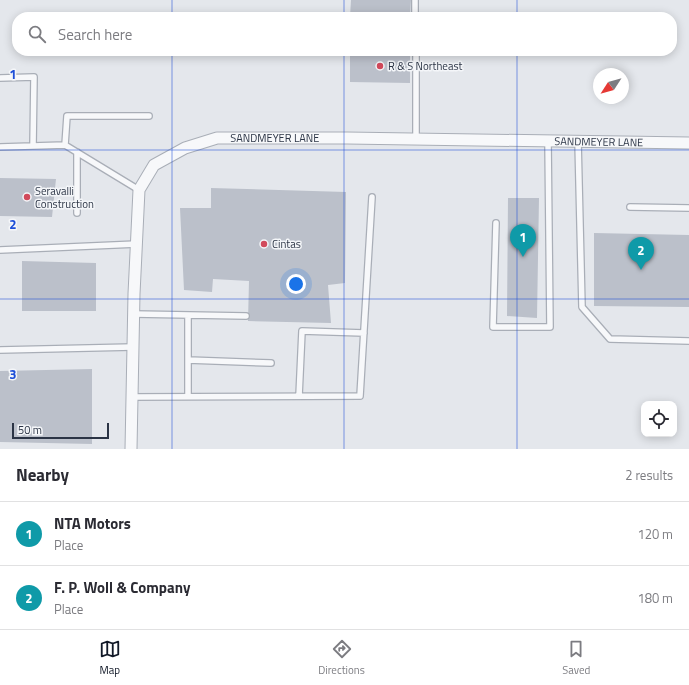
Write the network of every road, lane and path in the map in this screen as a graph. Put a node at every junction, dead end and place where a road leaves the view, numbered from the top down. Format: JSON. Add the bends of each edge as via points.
{"nodes":[{"id":1,"x":415,"y":0,"type":"edge"},
{"id":2,"x":415,"y":12,"type":"edge"},
{"id":3,"x":416,"y":56,"type":"edge"},
{"id":4,"x":0,"y":78,"type":"edge"},
{"id":5,"x":149,"y":116,"type":"dead end"},
{"id":6,"x":416,"y":139,"type":"junction"},
{"id":7,"x":548,"y":141,"type":"junction"},
{"id":8,"x":578,"y":141,"type":"junction"},
{"id":9,"x":689,"y":143,"type":"edge"},
{"id":10,"x":65,"y":145,"type":"junction"},
{"id":11,"x":33,"y":146,"type":"junction"},
{"id":12,"x":0,"y":147,"type":"edge"},
{"id":13,"x":77,"y":152,"type":"junction"},
{"id":14,"x":139,"y":190,"type":"junction"},
{"id":15,"x":372,"y":197,"type":"dead end"},
{"id":16,"x":630,"y":207,"type":"dead end"},
{"id":17,"x":689,"y":208,"type":"edge"},
{"id":18,"x":77,"y":213,"type":"dead end"},
{"id":19,"x":496,"y":223,"type":"dead end"},
{"id":20,"x":136,"y":244,"type":"junction"},
{"id":21,"x":0,"y":250,"type":"edge"},
{"id":22,"x":134,"y":314,"type":"junction"},
{"id":23,"x":188,"y":316,"type":"junction"},
{"id":24,"x":246,"y":316,"type":"dead end"},
{"id":25,"x":364,"y":333,"type":"junction"},
{"id":26,"x":689,"y":341,"type":"edge"},
{"id":27,"x":133,"y":347,"type":"junction"},
{"id":28,"x":0,"y":350,"type":"edge"},
{"id":29,"x":188,"y":360,"type":"junction"},
{"id":30,"x":271,"y":363,"type":"dead end"},
{"id":31,"x":299,"y":396,"type":"junction"},
{"id":32,"x":132,"y":397,"type":"junction"},
{"id":33,"x":188,"y":397,"type":"junction"},
{"id":34,"x":131,"y":449,"type":"edge"}],
"edges":[{"from":1,"to":2,"type":"lane"},
{"from":3,"to":6,"type":"lane"},
{"from":4,"to":11,"type":"lane","via":[[34,77]]},
{"from":5,"to":10,"type":"lane","via":[[67,116]]},
{"from":6,"to":7,"type":"street","name":"SANDMEYER LANE"},
{"from":6,"to":14,"type":"street","name":"SANDMEYER LANE","via":[[217,138],[185,148],[154,165]]},
{"from":7,"to":8,"type":"street","name":"SANDMEYER LANE"},
{"from":7,"to":19,"type":"lane","via":[[550,326],[494,327]]},
{"from":8,"to":9,"type":"street","name":"SANDMEYER LANE"},
{"from":8,"to":26,"type":"lane","via":[[582,307],[610,339]]},
{"from":10,"to":11,"type":"lane"},
{"from":10,"to":13,"type":"lane"},
{"from":11,"to":12,"type":"lane"},
{"from":13,"to":14,"type":"lane"},
{"from":13,"to":18,"type":"lane"},
{"from":14,"to":20,"type":"street","name":"SANDMEYER LANE"},
{"from":15,"to":25,"type":"lane"},
{"from":16,"to":17,"type":"lane"},
{"from":20,"to":21,"type":"lane"},
{"from":20,"to":22,"type":"street","name":"SANDMEYER LANE"},
{"from":22,"to":23,"type":"lane"},
{"from":22,"to":27,"type":"street","name":"SANDMEYER LANE"},
{"from":23,"to":24,"type":"lane"},
{"from":23,"to":29,"type":"lane"},
{"from":25,"to":31,"type":"lane","via":[[360,396]]},
{"from":25,"to":31,"type":"lane","via":[[302,330]]},
{"from":27,"to":28,"type":"lane"},
{"from":27,"to":32,"type":"street","name":"SANDMEYER LANE"},
{"from":29,"to":30,"type":"lane"},
{"from":29,"to":33,"type":"lane"},
{"from":31,"to":33,"type":"lane"},
{"from":32,"to":33,"type":"lane"},
{"from":32,"to":34,"type":"street","name":"SANDMEYER LANE"}]}
